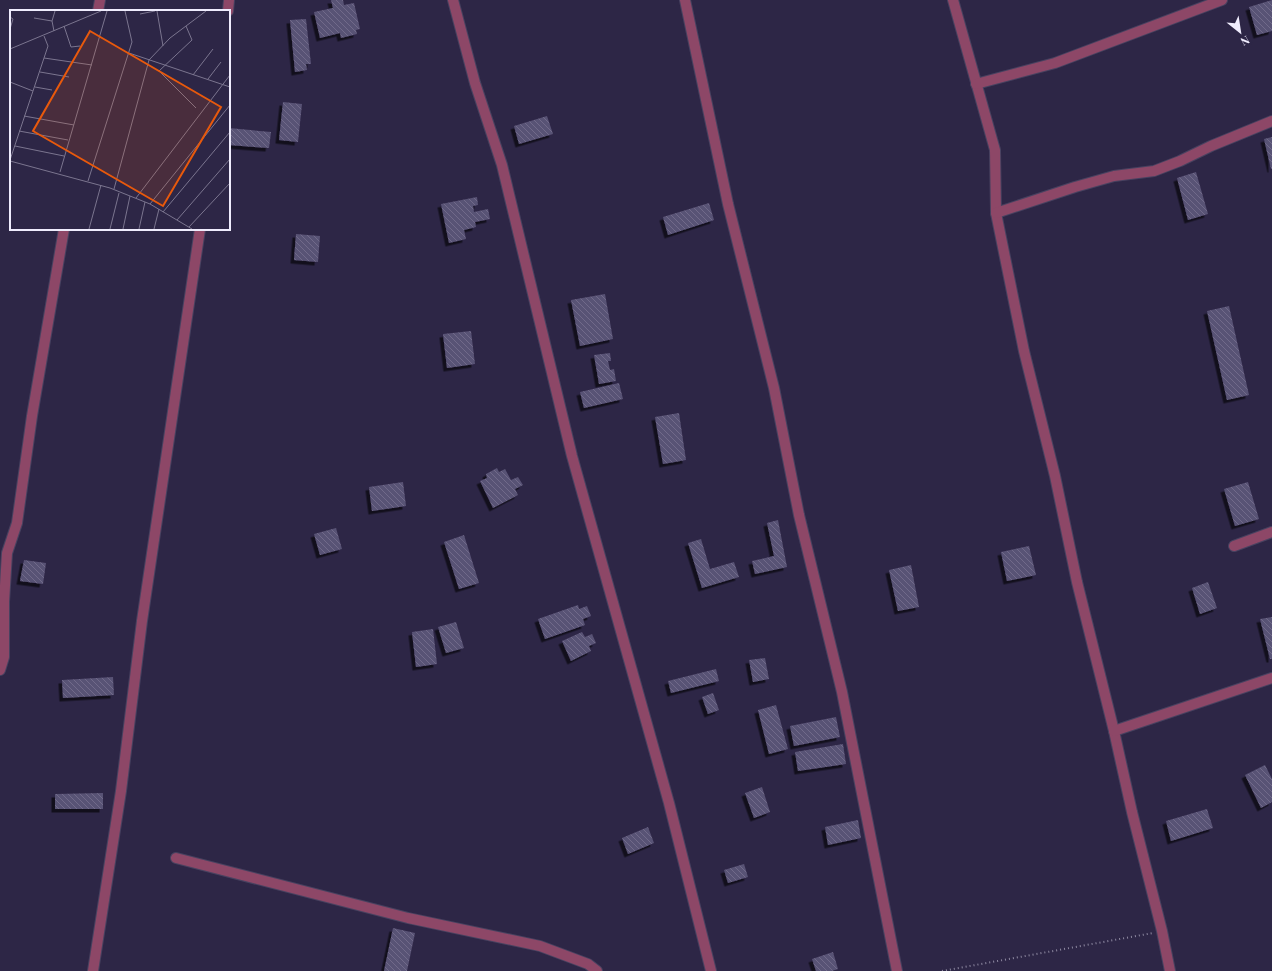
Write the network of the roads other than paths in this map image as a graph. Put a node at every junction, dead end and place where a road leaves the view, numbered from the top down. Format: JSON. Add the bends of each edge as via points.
{"nodes":[{"id":1,"x":100,"y":0,"type":"edge"},
{"id":2,"x":229,"y":0,"type":"edge"},
{"id":3,"x":452,"y":0,"type":"edge"},
{"id":4,"x":685,"y":0,"type":"edge"},
{"id":5,"x":953,"y":0,"type":"edge"},
{"id":6,"x":1222,"y":0,"type":"edge"},
{"id":7,"x":98,"y":10,"type":"edge"},
{"id":8,"x":228,"y":10,"type":"edge"},
{"id":9,"x":976,"y":84,"type":"junction"},
{"id":10,"x":1272,"y":121,"type":"edge"},
{"id":11,"x":996,"y":213,"type":"junction"},
{"id":12,"x":64,"y":230,"type":"edge"},
{"id":13,"x":200,"y":230,"type":"edge"},
{"id":14,"x":1272,"y":532,"type":"edge"},
{"id":15,"x":1234,"y":546,"type":"dead end"},
{"id":16,"x":0,"y":670,"type":"edge"},
{"id":17,"x":1272,"y":678,"type":"edge"},
{"id":18,"x":1114,"y":731,"type":"junction"},
{"id":19,"x":176,"y":858,"type":"dead end"},
{"id":20,"x":93,"y":971,"type":"edge"},
{"id":21,"x":596,"y":971,"type":"edge"},
{"id":22,"x":710,"y":971,"type":"edge"},
{"id":23,"x":897,"y":971,"type":"edge"},
{"id":24,"x":1170,"y":971,"type":"edge"}],
"edges":[{"from":1,"to":7,"type":"street"},
{"from":2,"to":8,"type":"street"},
{"from":3,"to":22,"type":"street","via":[[475,83],[502,164],[572,456],[669,803]]},
{"from":4,"to":23,"type":"street","via":[[728,204],[774,388],[799,515],[842,692]]},
{"from":5,"to":9,"type":"street"},
{"from":6,"to":9,"type":"street","via":[[1055,63]]},
{"from":9,"to":11,"type":"street","via":[[995,150]]},
{"from":10,"to":11,"type":"street","via":[[1154,171],[1114,176]]},
{"from":11,"to":18,"type":"street","via":[[1024,351]]},
{"from":12,"to":16,"type":"street","via":[[32,416],[17,523],[8,553],[4,602],[4,657]]},
{"from":13,"to":20,"type":"street","via":[[142,620],[121,791]]},
{"from":14,"to":15,"type":"street"},
{"from":17,"to":18,"type":"street"},
{"from":18,"to":24,"type":"street"},
{"from":19,"to":21,"type":"street","via":[[408,918],[540,946],[588,964]]}]}
